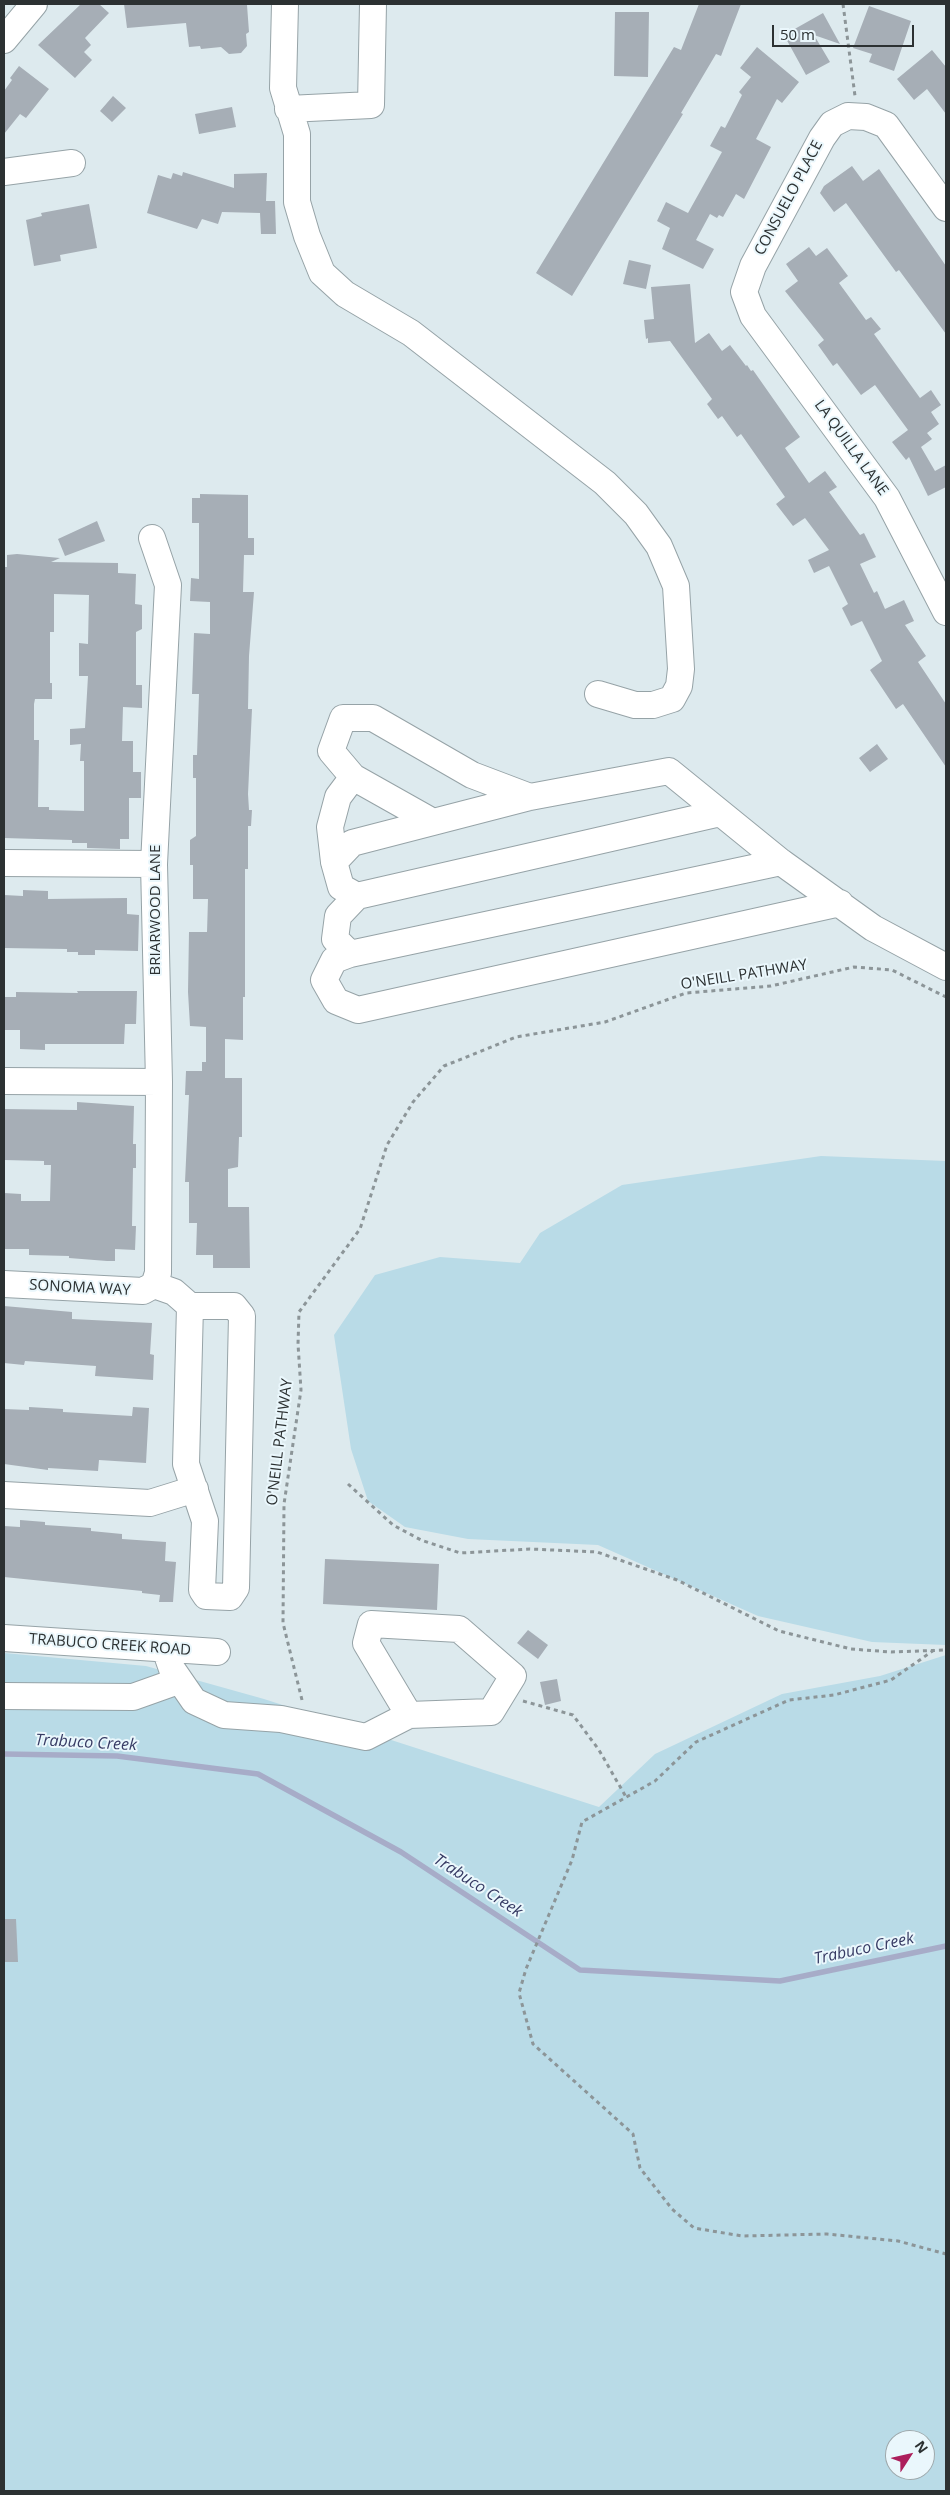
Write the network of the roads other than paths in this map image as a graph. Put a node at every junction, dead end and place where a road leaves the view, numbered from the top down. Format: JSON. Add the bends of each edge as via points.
{"nodes":[{"id":1,"x":34,"y":4,"type":"edge"},
{"id":2,"x":285,"y":4,"type":"edge"},
{"id":3,"x":373,"y":4,"type":"edge"},
{"id":4,"x":4,"y":40,"type":"edge"},
{"id":5,"x":286,"y":99,"type":"junction"},
{"id":6,"x":72,"y":163,"type":"dead end"},
{"id":7,"x":4,"y":172,"type":"edge"},
{"id":8,"x":946,"y":208,"type":"edge"},
{"id":9,"x":744,"y":292,"type":"joint"},
{"id":10,"x":152,"y":538,"type":"dead end"},
{"id":11,"x":946,"y":612,"type":"edge"},
{"id":12,"x":598,"y":694,"type":"dead end"},
{"id":13,"x":353,"y":777,"type":"junction"},
{"id":14,"x":530,"y":797,"type":"junction"},
{"id":15,"x":720,"y":813,"type":"junction"},
{"id":16,"x":433,"y":822,"type":"junction"},
{"id":17,"x":334,"y":862,"type":"junction"},
{"id":18,"x":781,"y":862,"type":"junction"},
{"id":19,"x":4,"y":863,"type":"edge"},
{"id":20,"x":154,"y":864,"type":"junction"},
{"id":21,"x":357,"y":896,"type":"junction"},
{"id":22,"x":840,"y":903,"type":"junction"},
{"id":23,"x":350,"y":954,"type":"junction"},
{"id":24,"x":946,"y":967,"type":"edge"},
{"id":25,"x":4,"y":1081,"type":"edge"},
{"id":26,"x":159,"y":1082,"type":"junction"},
{"id":27,"x":4,"y":1284,"type":"edge"},
{"id":28,"x":154,"y":1285,"type":"junction"},
{"id":29,"x":190,"y":1306,"type":"junction"},
{"id":30,"x":195,"y":1489,"type":"junction"},
{"id":31,"x":4,"y":1495,"type":"edge"},
{"id":32,"x":4,"y":1638,"type":"edge"},
{"id":33,"x":165,"y":1649,"type":"junction"},
{"id":34,"x":217,"y":1652,"type":"dead end"},
{"id":35,"x":178,"y":1681,"type":"junction"},
{"id":36,"x":4,"y":1696,"type":"edge"},
{"id":37,"x":409,"y":1715,"type":"junction"}],
"edges":[{"from":1,"to":4,"type":"street"},
{"from":2,"to":5,"type":"street"},
{"from":3,"to":5,"type":"street","via":[[371,105]]},
{"from":5,"to":12,"type":"street","via":[[297,134],[297,202],[322,273],[345,294],[410,333],[605,483],[636,514],[659,546],[676,586],[681,669],[679,686],[672,699],[654,705],[635,705]]},
{"from":6,"to":7,"type":"street"},
{"from":8,"to":9,"type":"street","name":"CONSUELO PLACE","via":[[886,125],[853,116],[832,124],[753,266]]},
{"from":9,"to":11,"type":"street","name":"LA QUILLA LANE","via":[[753,316],[887,498]]},
{"from":10,"to":20,"type":"street","name":"BRIARWOOD LANE","via":[[168,585]]},
{"from":13,"to":14,"type":"street","via":[[331,751],[343,718],[374,718],[472,775]]},
{"from":13,"to":16,"type":"street"},
{"from":13,"to":17,"type":"street","via":[[338,797],[330,827]]},
{"from":14,"to":15,"type":"street","via":[[669,771]]},
{"from":14,"to":16,"type":"street"},
{"from":15,"to":18,"type":"street"},
{"from":15,"to":21,"type":"street"},
{"from":16,"to":17,"type":"street","via":[[352,843]]},
{"from":17,"to":21,"type":"street","via":[[341,887]]},
{"from":18,"to":22,"type":"street"},
{"from":18,"to":23,"type":"street"},
{"from":19,"to":20,"type":"street"},
{"from":20,"to":26,"type":"street","name":"BRIARWOOD LANE"},
{"from":21,"to":23,"type":"street","via":[[338,916],[335,939]]},
{"from":22,"to":23,"type":"street","via":[[358,1010],[336,1001],[324,980],[334,960]]},
{"from":22,"to":24,"type":"street","via":[[886,936]]},
{"from":25,"to":26,"type":"street"},
{"from":26,"to":28,"type":"street","name":"BRIARWOOD LANE","via":[[158,1273]]},
{"from":27,"to":28,"type":"street","name":"SONOMA WAY","via":[[143,1291]]},
{"from":28,"to":29,"type":"street","via":[[174,1292]]},
{"from":29,"to":30,"type":"street","via":[[186,1464]]},
{"from":29,"to":30,"type":"street","via":[[234,1306],[242,1316],[236,1588],[230,1596],[206,1596],[202,1590],[205,1520]]},
{"from":30,"to":31,"type":"street","via":[[150,1503]]},
{"from":32,"to":33,"type":"street","name":"TRABUCO CREEK ROAD"},
{"from":33,"to":34,"type":"street","name":"TRABUCO CREEK ROAD"},
{"from":33,"to":35,"type":"street"},
{"from":35,"to":36,"type":"street","via":[[133,1697]]},
{"from":35,"to":37,"type":"street","via":[[194,1701],[224,1715],[281,1719],[366,1737]]},
{"from":37,"to":37,"type":"street","via":[[366,1643],[371,1624],[459,1629],[513,1676],[492,1712]]}]}
